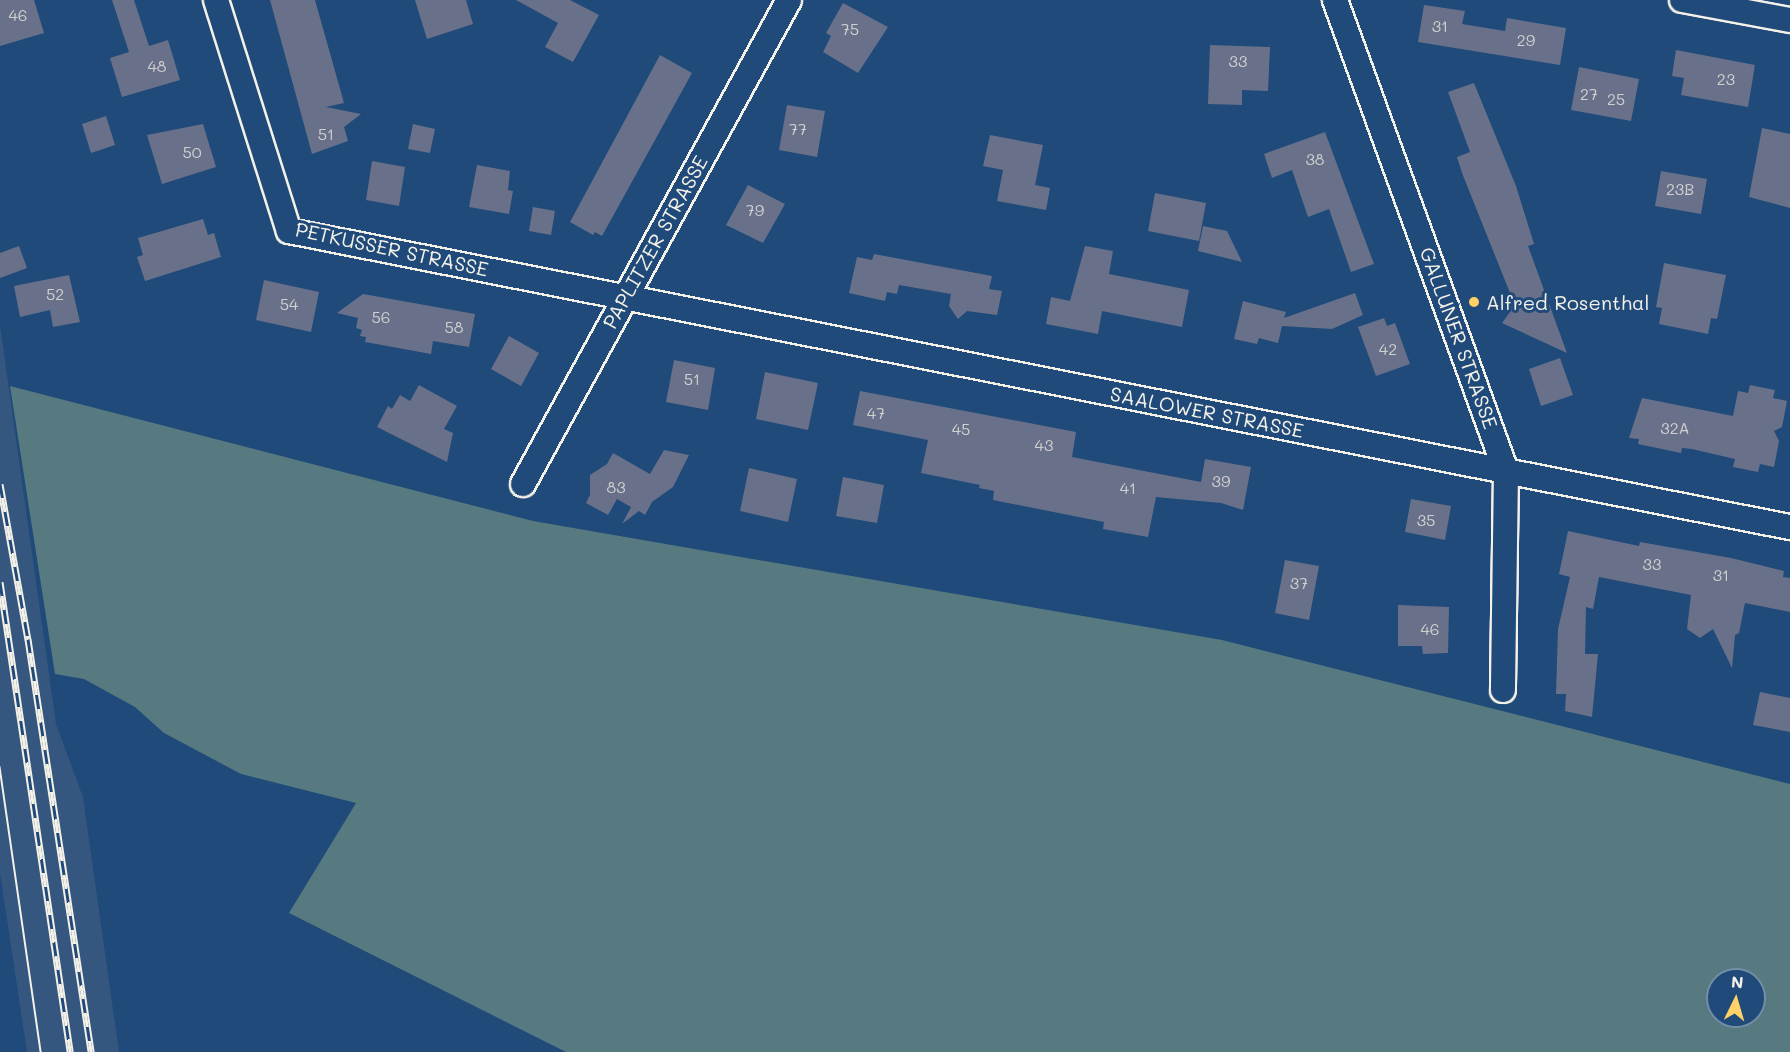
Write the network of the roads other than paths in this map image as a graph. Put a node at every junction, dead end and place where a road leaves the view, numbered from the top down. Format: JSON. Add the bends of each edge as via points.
{"nodes":[{"id":1,"x":216,"y":0,"type":"edge"},
{"id":2,"x":789,"y":0,"type":"edge"},
{"id":3,"x":1335,"y":0,"type":"edge"},
{"id":4,"x":1682,"y":0,"type":"edge"},
{"id":5,"x":1790,"y":20,"type":"edge"},
{"id":6,"x":625,"y":297,"type":"junction"},
{"id":7,"x":1506,"y":471,"type":"junction"},
{"id":8,"x":523,"y":484,"type":"dead end"},
{"id":9,"x":1790,"y":527,"type":"edge"},
{"id":10,"x":1503,"y":690,"type":"dead end"}],
"edges":[{"from":1,"to":6,"type":"street","name":"PETKUSSER STRASSE","via":[[289,231]]},
{"from":2,"to":6,"type":"street","name":"PAPLITZER STRASSE"},
{"from":3,"to":7,"type":"street","name":"GALLUNER STRASSE"},
{"from":4,"to":5,"type":"street"},
{"from":6,"to":7,"type":"street","name":"SAALOWER STRASSE"},
{"from":6,"to":8,"type":"street","name":"PAPLITZER STRASSE"},
{"from":7,"to":9,"type":"street","name":"SAALOWER STRASSE"},
{"from":7,"to":10,"type":"street","name":"GALLUNER STRASSE"}]}
